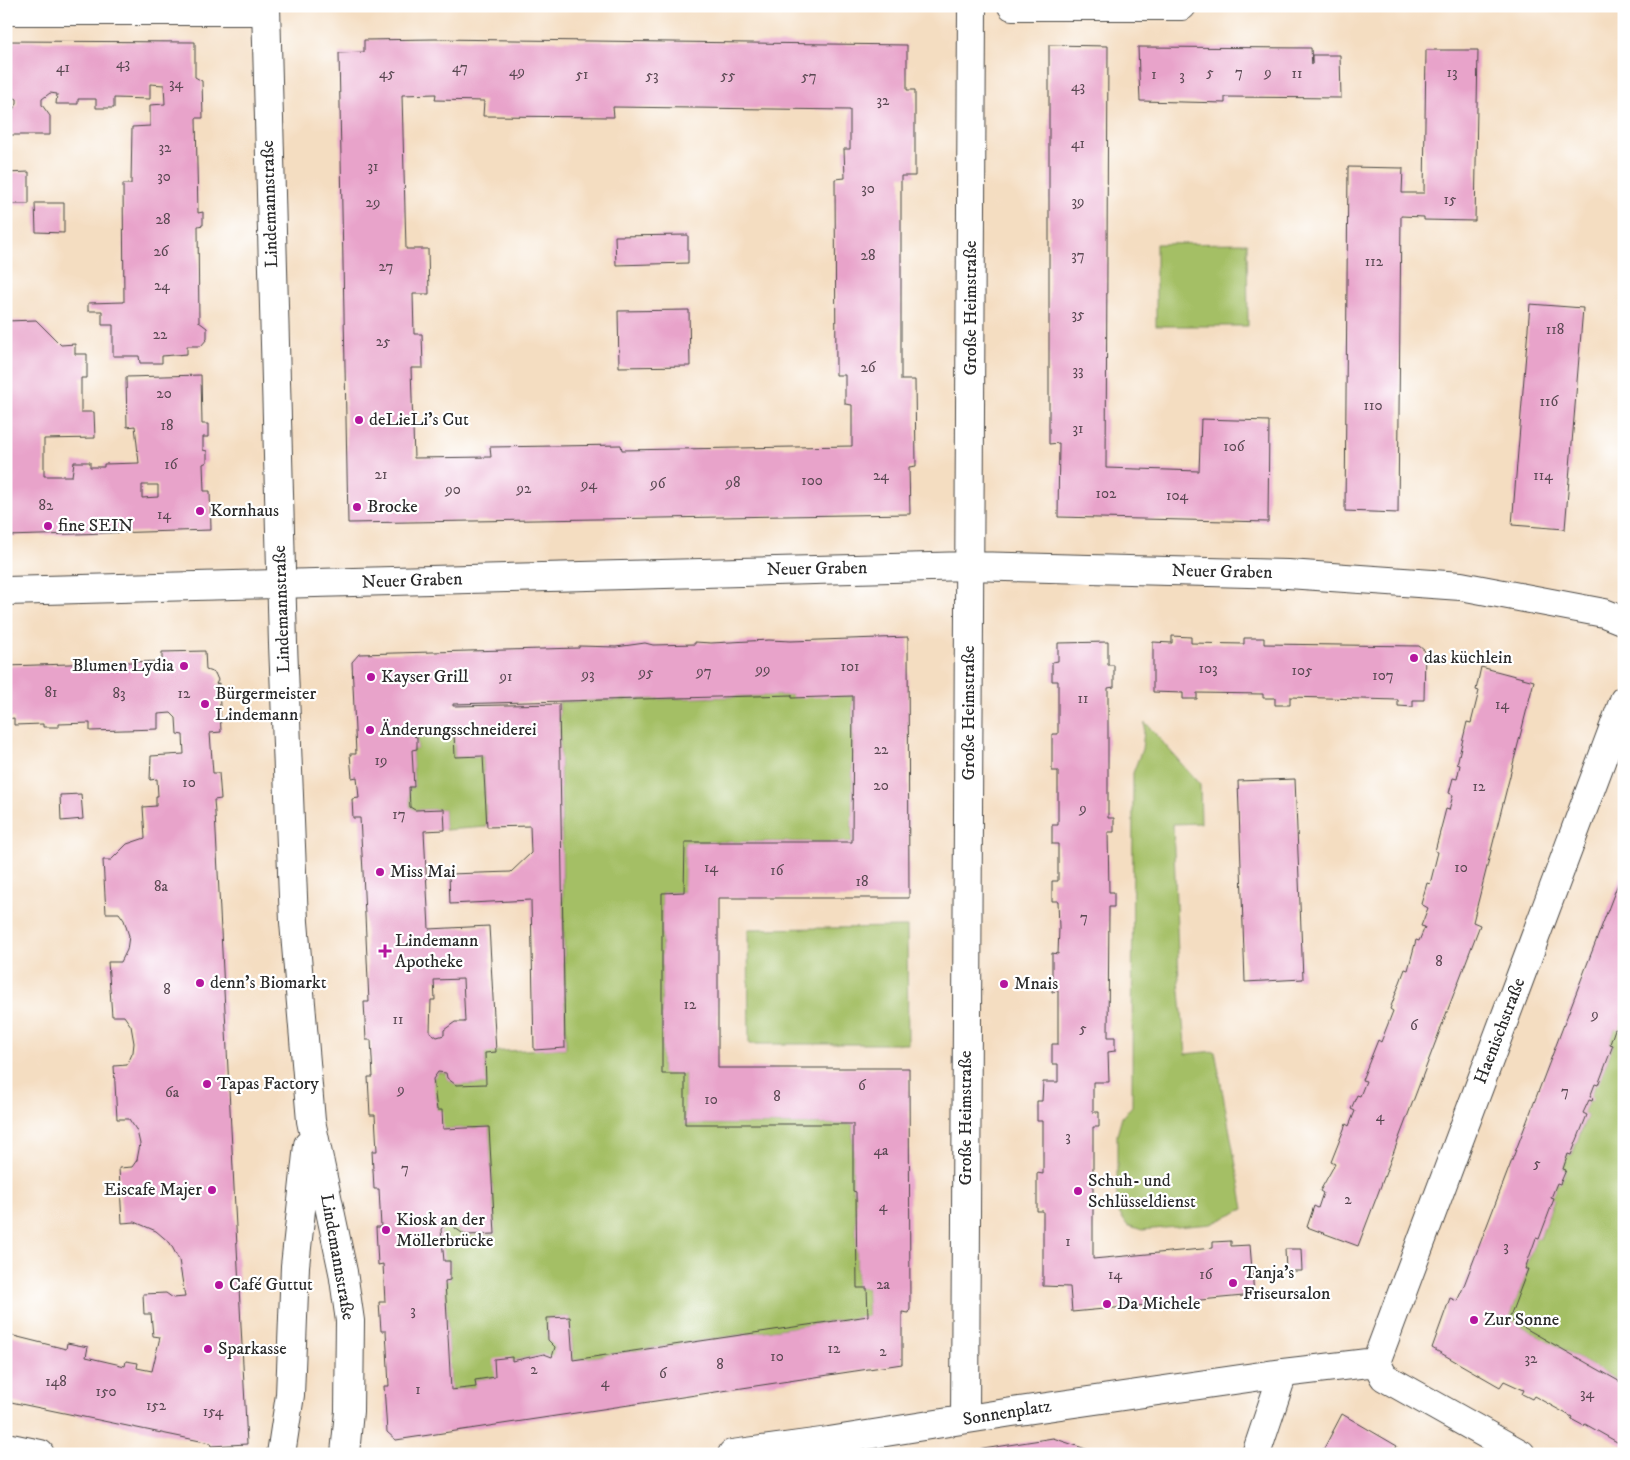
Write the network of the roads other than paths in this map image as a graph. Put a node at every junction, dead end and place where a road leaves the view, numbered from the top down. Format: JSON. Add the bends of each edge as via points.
{"nodes":[{"id":1,"x":972,"y":6,"type":"edge"},
{"id":2,"x":1012,"y":6,"type":"edge"},
{"id":3,"x":1182,"y":6,"type":"edge"},
{"id":4,"x":266,"y":8,"type":"edge"},
{"id":5,"x":6,"y":11,"type":"edge"},
{"id":6,"x":969,"y":566,"type":"junction"},
{"id":7,"x":281,"y":585,"type":"junction"},
{"id":8,"x":6,"y":591,"type":"edge"},
{"id":9,"x":1624,"y":621,"type":"edge"},
{"id":10,"x":1624,"y":700,"type":"edge"},
{"id":11,"x":311,"y":1121,"type":"junction"},
{"id":12,"x":1376,"y":1362,"type":"junction"},
{"id":13,"x":1283,"y":1373,"type":"junction"},
{"id":14,"x":965,"y":1419,"type":"junction"},
{"id":15,"x":6,"y":1447,"type":"edge"},
{"id":16,"x":40,"y":1454,"type":"edge"},
{"id":17,"x":281,"y":1454,"type":"edge"},
{"id":18,"x":345,"y":1454,"type":"edge"},
{"id":19,"x":732,"y":1454,"type":"edge"},
{"id":20,"x":1256,"y":1454,"type":"edge"},
{"id":21,"x":1522,"y":1454,"type":"edge"}],
"edges":[{"from":1,"to":6,"type":"street","name":"Große Heimstraße"},
{"from":2,"to":3,"type":"street"},
{"from":4,"to":5,"type":"street"},
{"from":4,"to":7,"type":"street","name":"Lindemannstraße"},
{"from":6,"to":7,"type":"street","name":"Neuer Graben"},
{"from":6,"to":9,"type":"street","name":"Neuer Graben","via":[[1288,574],[1461,586],[1604,613]]},
{"from":6,"to":14,"type":"street","name":"Große Heimstraße"},
{"from":7,"to":8,"type":"street","name":"Neuer Graben"},
{"from":7,"to":11,"type":"street","name":"Lindemannstraße","via":[[294,922]]},
{"from":10,"to":12,"type":"street","name":"Haenischstraße"},
{"from":11,"to":17,"type":"street","name":"Lindemannstraße","via":[[294,1266],[290,1396]]},
{"from":11,"to":18,"type":"street","name":"Lindemannstraße","via":[[343,1272],[350,1321]]},
{"from":12,"to":13,"type":"street","name":"Sonnenplatz"},
{"from":12,"to":21,"type":"street","via":[[1384,1377]]},
{"from":13,"to":14,"type":"street","name":"Sonnenplatz"},
{"from":13,"to":20,"type":"street"},
{"from":14,"to":19,"type":"street","name":"Sonnenplatz"},
{"from":15,"to":16,"type":"street"}]}
